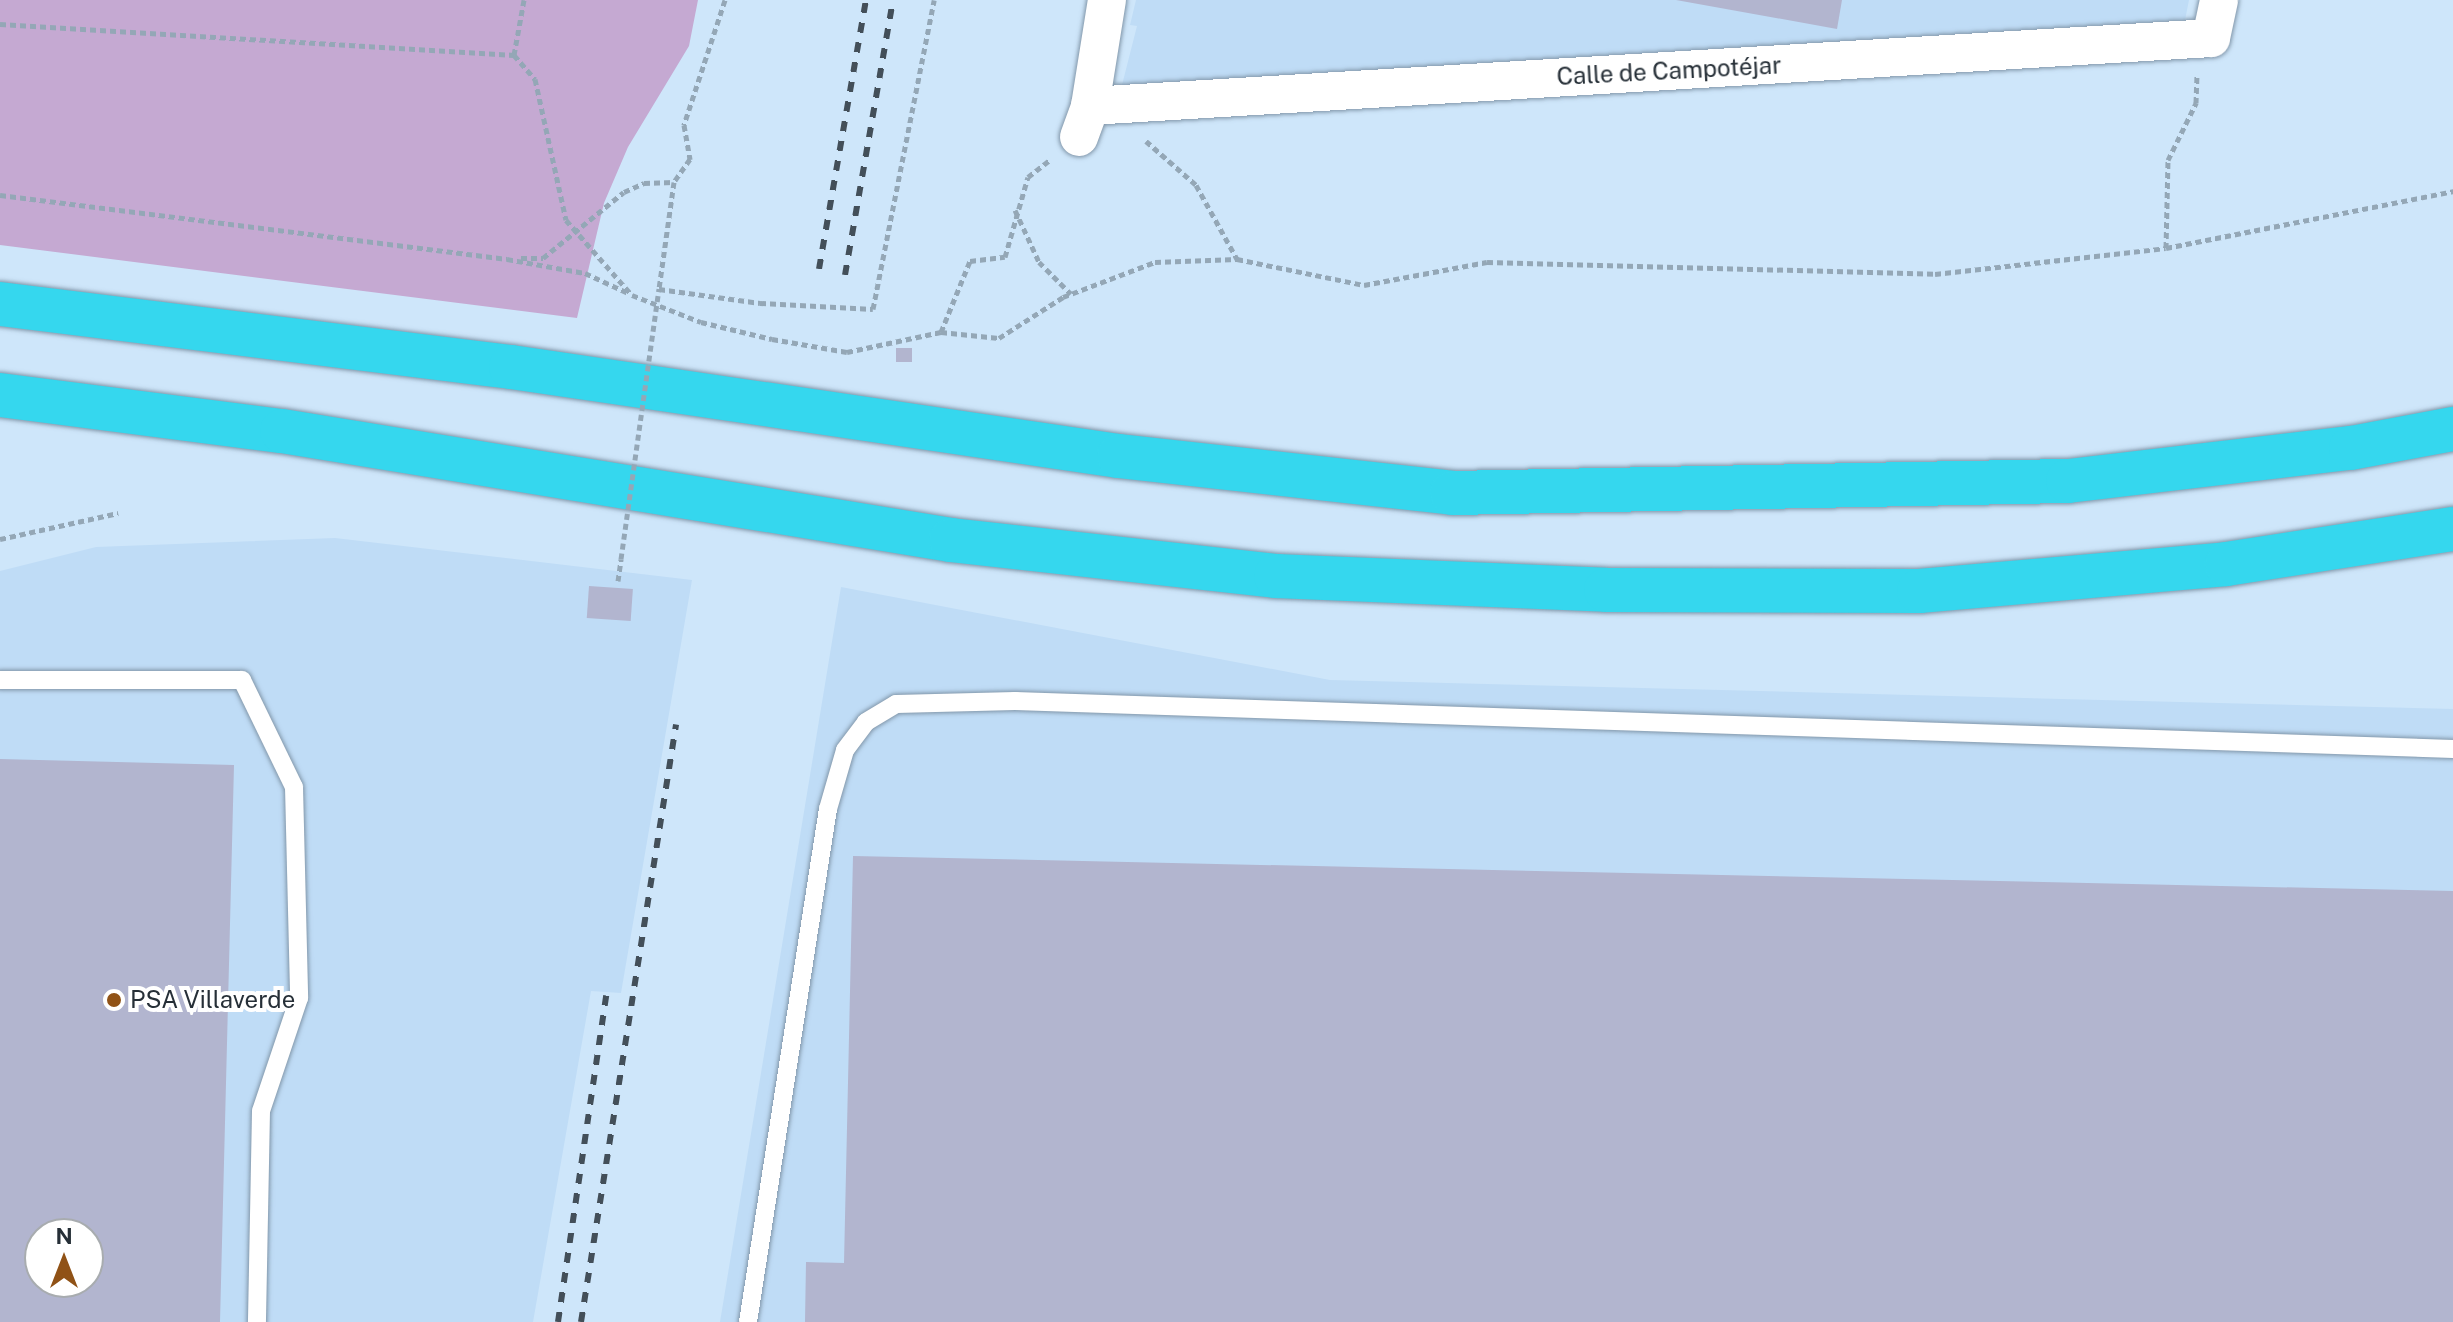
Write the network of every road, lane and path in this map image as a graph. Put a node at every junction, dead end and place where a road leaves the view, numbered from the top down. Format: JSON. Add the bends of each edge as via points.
{"nodes":[{"id":1,"x":524,"y":0,"type":"edge"},
{"id":2,"x":725,"y":0,"type":"edge"},
{"id":3,"x":934,"y":0,"type":"edge"},
{"id":4,"x":1107,"y":0,"type":"edge"},
{"id":5,"x":2219,"y":0,"type":"edge"},
{"id":6,"x":0,"y":24,"type":"edge"},
{"id":7,"x":2199,"y":38,"type":"junction"},
{"id":8,"x":514,"y":55,"type":"junction"},
{"id":9,"x":1084,"y":121,"type":"junction"},
{"id":10,"x":674,"y":182,"type":"junction"},
{"id":11,"x":2453,"y":191,"type":"edge"},
{"id":12,"x":0,"y":195,"type":"edge"},
{"id":13,"x":1015,"y":209,"type":"junction"},
{"id":14,"x":576,"y":231,"type":"junction"},
{"id":15,"x":2166,"y":248,"type":"junction"},
{"id":16,"x":507,"y":259,"type":"junction"},
{"id":17,"x":1237,"y":259,"type":"junction"},
{"id":18,"x":659,"y":289,"type":"junction"},
{"id":19,"x":1071,"y":294,"type":"junction"},
{"id":20,"x":632,"y":295,"type":"junction"},
{"id":21,"x":0,"y":304,"type":"edge"},
{"id":22,"x":657,"y":305,"type":"junction"},
{"id":23,"x":941,"y":332,"type":"junction"},
{"id":24,"x":0,"y":395,"type":"edge"},
{"id":25,"x":2453,"y":429,"type":"edge"},
{"id":26,"x":118,"y":513,"type":"dead end"},
{"id":27,"x":2453,"y":529,"type":"edge"},
{"id":28,"x":0,"y":539,"type":"edge"},
{"id":29,"x":618,"y":581,"type":"dead end"},
{"id":30,"x":0,"y":680,"type":"edge"},
{"id":31,"x":2453,"y":749,"type":"edge"},
{"id":32,"x":257,"y":1322,"type":"edge"},
{"id":33,"x":748,"y":1322,"type":"edge"}],
"edges":[{"from":1,"to":8,"type":"path"},
{"from":2,"to":10,"type":"path","via":[[684,125],[690,159]]},
{"from":3,"to":18,"type":"path","via":[[873,309],[760,303]]},
{"from":4,"to":9,"type":"street"},
{"from":5,"to":7,"type":"street","via":[[2211,38]]},
{"from":6,"to":8,"type":"path"},
{"from":7,"to":9,"type":"street","name":"Calle de Campotéjar"},
{"from":7,"to":15,"type":"path","via":[[2196,103],[2168,160]]},
{"from":8,"to":14,"type":"path","via":[[535,79],[566,220]]},
{"from":9,"to":13,"type":"path","via":[[1028,177]]},
{"from":9,"to":17,"type":"path","via":[[1147,141],[1196,185]]},
{"from":10,"to":14,"type":"path","via":[[644,183],[624,192]]},
{"from":10,"to":18,"type":"path"},
{"from":11,"to":15,"type":"path"},
{"from":12,"to":16,"type":"path"},
{"from":13,"to":19,"type":"path","via":[[1039,262]]},
{"from":13,"to":23,"type":"path","via":[[1005,257],[970,261]]},
{"from":14,"to":16,"type":"path","via":[[543,258]]},
{"from":14,"to":20,"type":"path"},
{"from":15,"to":17,"type":"path","via":[[1935,274],[1487,262],[1364,285]]},
{"from":16,"to":20,"type":"path","via":[[585,273]]},
{"from":17,"to":19,"type":"path","via":[[1155,262]]},
{"from":18,"to":22,"type":"path","bridge":true},
{"from":19,"to":23,"type":"path","via":[[999,338]]},
{"from":20,"to":22,"type":"path"},
{"from":21,"to":25,"type":"highway","via":[[511,367],[1119,456],[1452,493],[2068,481],[2351,448]]},
{"from":22,"to":23,"type":"path","via":[[701,322],[847,352]]},
{"from":22,"to":29,"type":"path","bridge":true},
{"from":24,"to":27,"type":"highway","via":[[282,431],[951,540],[1276,576],[1606,590],[1919,591],[2227,564]]},
{"from":26,"to":28,"type":"path"},
{"from":30,"to":32,"type":"lane","via":[[242,680],[294,787],[299,998],[261,1111]]},
{"from":31,"to":33,"type":"lane","via":[[1046,702],[896,704],[866,722],[850,743],[828,809]]}]}
